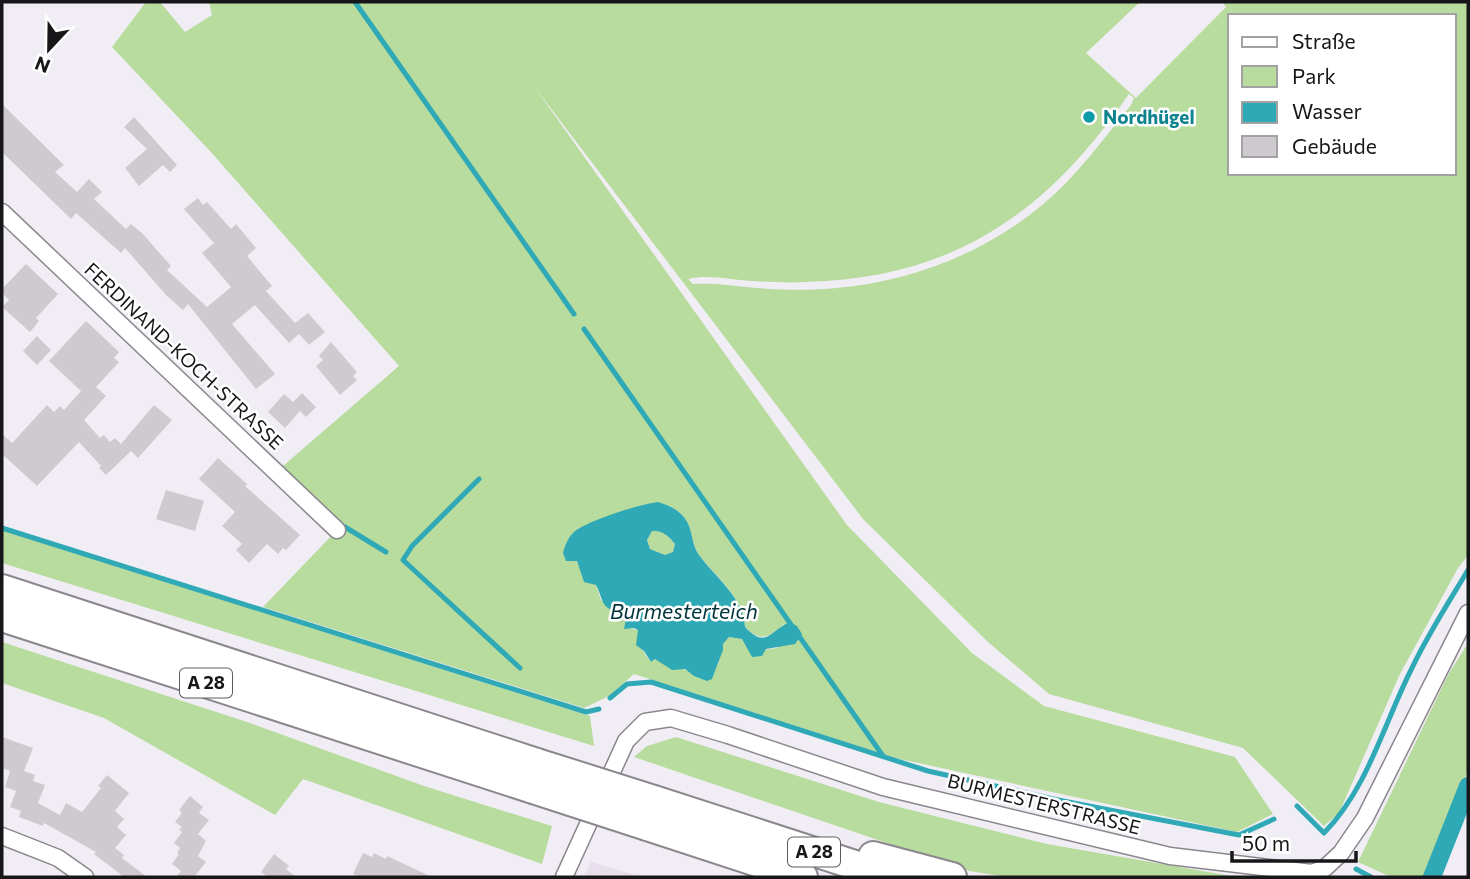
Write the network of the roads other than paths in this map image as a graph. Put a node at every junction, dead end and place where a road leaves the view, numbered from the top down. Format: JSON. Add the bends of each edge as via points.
{"nodes":[{"id":1,"x":2,"y":212,"type":"edge"},
{"id":2,"x":337,"y":530,"type":"dead end"},
{"id":3,"x":2,"y":589,"type":"edge"},
{"id":4,"x":1468,"y":613,"type":"edge"},
{"id":5,"x":2,"y":617,"type":"edge"},
{"id":6,"x":535,"y":776,"type":"junction"},
{"id":7,"x":650,"y":813,"type":"junction"},
{"id":8,"x":736,"y":827,"type":"junction"},
{"id":9,"x":2,"y":836,"type":"edge"},
{"id":10,"x":85,"y":877,"type":"edge"},
{"id":11,"x":564,"y":877,"type":"edge"},
{"id":12,"x":803,"y":877,"type":"edge"},
{"id":13,"x":892,"y":877,"type":"edge"},
{"id":14,"x":951,"y":877,"type":"edge"}],
"edges":[{"from":1,"to":2,"type":"street","name":"FERDINAND-KOCH-STRASSE"},
{"from":3,"to":6,"type":"highway","number":"A 28"},
{"from":4,"to":11,"type":"street","name":"BURMESTERSTRASSE","via":[[1365,818],[1341,853],[1312,873],[1170,856],[883,787],[671,718],[645,722],[626,741]]},
{"from":5,"to":6,"type":"highway","number":"A 28"},
{"from":6,"to":7,"type":"highway","number":"A 28","bridge":true},
{"from":7,"to":8,"type":"highway","number":"A 28"},
{"from":7,"to":12,"type":"highway","number":"A 28"},
{"from":8,"to":13,"type":"highway","number":"A 28"},
{"from":8,"to":14,"type":"highway","via":[[779,827]]},
{"from":9,"to":10,"type":"street","via":[[58,858]]}]}
